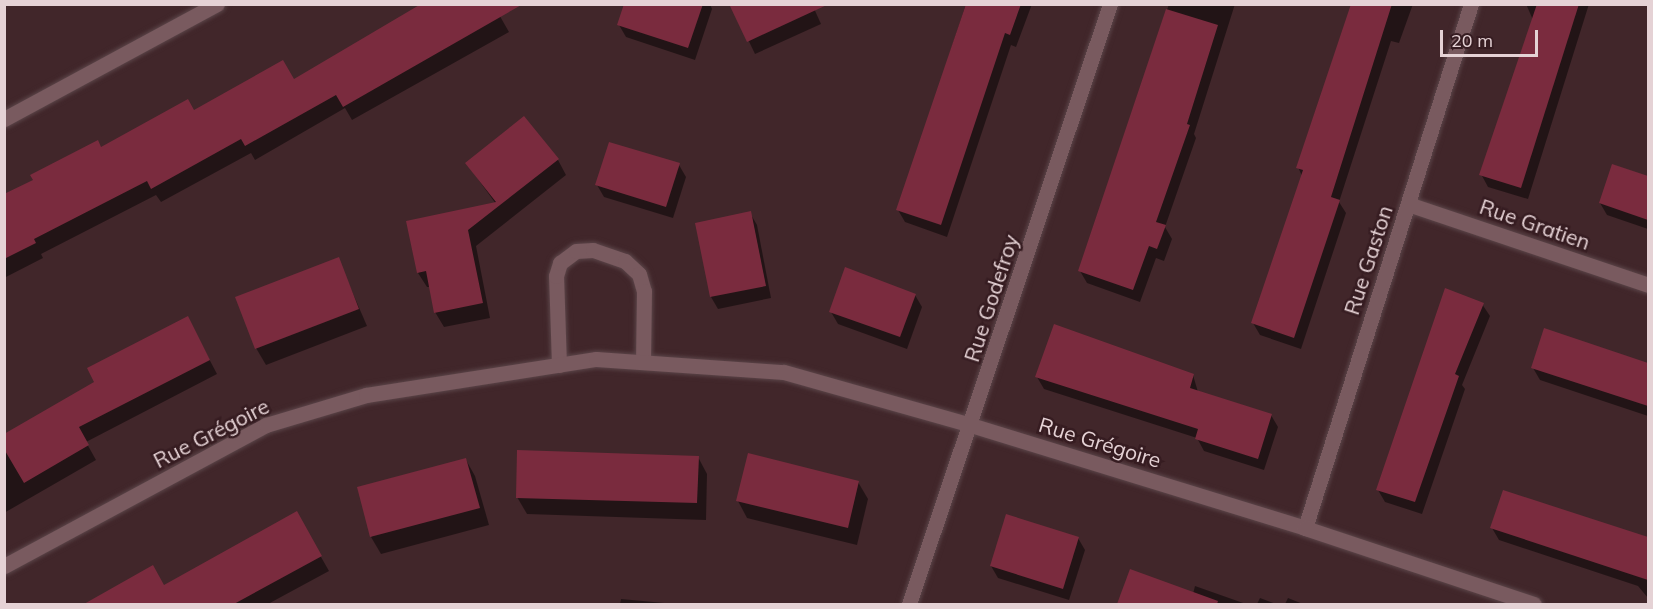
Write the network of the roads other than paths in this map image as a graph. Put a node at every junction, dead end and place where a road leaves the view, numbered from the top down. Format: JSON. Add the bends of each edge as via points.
{"nodes":[{"id":1,"x":217,"y":4,"type":"edge"},
{"id":2,"x":1110,"y":4,"type":"edge"},
{"id":3,"x":1472,"y":4,"type":"edge"},
{"id":4,"x":4,"y":119,"type":"edge"},
{"id":5,"x":1408,"y":204,"type":"junction"},
{"id":6,"x":1648,"y":285,"type":"edge"},
{"id":7,"x":643,"y":362,"type":"junction"},
{"id":8,"x":558,"y":365,"type":"junction"},
{"id":9,"x":971,"y":425,"type":"junction"},
{"id":10,"x":1305,"y":528,"type":"junction"},
{"id":11,"x":4,"y":566,"type":"edge"},
{"id":12,"x":909,"y":604,"type":"edge"},
{"id":13,"x":1534,"y":604,"type":"edge"}],
"edges":[{"from":1,"to":4,"type":"street"},
{"from":2,"to":9,"type":"street","name":"Rue Godefroy"},
{"from":3,"to":5,"type":"street","name":"Rue Gaston"},
{"from":5,"to":6,"type":"street","name":"Rue Gratien"},
{"from":5,"to":10,"type":"street","name":"Rue Gaston"},
{"from":7,"to":8,"type":"street","name":"Rue Grégoire","via":[[596,359]]},
{"from":7,"to":8,"type":"street","via":[[644,291],[639,274],[625,261],[593,250],[576,250],[560,263],[556,276]]},
{"from":7,"to":9,"type":"street","name":"Rue Grégoire","via":[[784,372]]},
{"from":8,"to":11,"type":"street","name":"Rue Grégoire","via":[[366,395],[266,425]]},
{"from":9,"to":10,"type":"street","name":"Rue Grégoire"},
{"from":9,"to":12,"type":"street","name":"Rue Godefroy"},
{"from":10,"to":13,"type":"street","name":"Rue Grégoire"}]}
